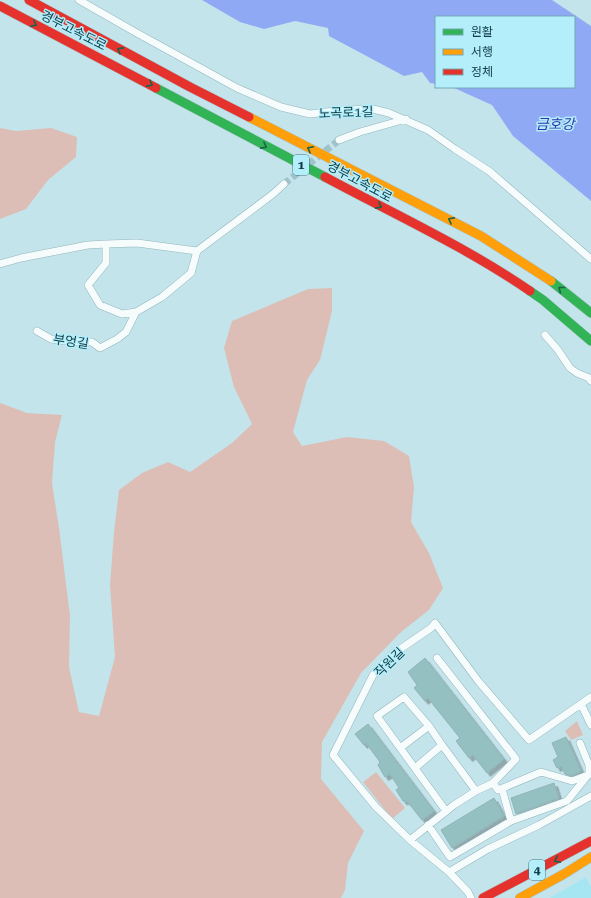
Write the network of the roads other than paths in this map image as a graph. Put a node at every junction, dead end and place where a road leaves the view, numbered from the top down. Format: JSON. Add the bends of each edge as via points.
{"nodes":[{"id":1,"x":29,"y":0,"type":"edge"},
{"id":2,"x":79,"y":0,"type":"edge"},
{"id":3,"x":0,"y":6,"type":"edge"},
{"id":4,"x":406,"y":120,"type":"junction"},
{"id":5,"x":339,"y":140,"type":"tunnel mouth"},
{"id":6,"x":284,"y":184,"type":"tunnel mouth"},
{"id":7,"x":106,"y":244,"type":"junction"},
{"id":8,"x":197,"y":250,"type":"junction"},
{"id":9,"x":591,"y":259,"type":"edge"},
{"id":10,"x":0,"y":264,"type":"edge"},
{"id":11,"x":136,"y":312,"type":"junction"},
{"id":12,"x":591,"y":313,"type":"edge"},
{"id":13,"x":37,"y":331,"type":"dead end"},
{"id":14,"x":545,"y":335,"type":"dead end"},
{"id":15,"x":591,"y":341,"type":"edge"},
{"id":16,"x":591,"y":381,"type":"edge"},
{"id":17,"x":436,"y":658,"type":"dead end"},
{"id":18,"x":591,"y":697,"type":"edge"},
{"id":19,"x":581,"y":704,"type":"junction"},
{"id":20,"x":591,"y":725,"type":"edge"},
{"id":21,"x":429,"y":726,"type":"junction"},
{"id":22,"x":580,"y":743,"type":"dead end"},
{"id":23,"x":442,"y":745,"type":"junction"},
{"id":24,"x":400,"y":748,"type":"junction"},
{"id":25,"x":415,"y":768,"type":"junction"},
{"id":26,"x":589,"y":774,"type":"junction"},
{"id":27,"x":493,"y":783,"type":"junction"},
{"id":28,"x":502,"y":789,"type":"junction"},
{"id":29,"x":476,"y":791,"type":"junction"},
{"id":30,"x":591,"y":796,"type":"edge"},
{"id":31,"x":446,"y":811,"type":"junction"},
{"id":32,"x":511,"y":821,"type":"junction"},
{"id":33,"x":428,"y":825,"type":"junction"},
{"id":34,"x":410,"y":840,"type":"junction"},
{"id":35,"x":591,"y":841,"type":"edge"},
{"id":36,"x":591,"y":857,"type":"edge"},
{"id":37,"x":449,"y":872,"type":"junction"},
{"id":38,"x":471,"y":898,"type":"edge"},
{"id":39,"x":483,"y":898,"type":"edge"},
{"id":40,"x":520,"y":898,"type":"edge"}],
"edges":[{"from":12,"to":1,"type":"main road","name":"경부고속도로","number":"1","one_way":true,"via":[[548,278],[481,236],[190,87]]},
{"from":2,"to":4,"type":"street","name":"노곡로1길","via":[[237,88],[281,107],[310,114],[373,109],[389,112]]},
{"from":3,"to":15,"type":"main road","name":"경부고속도로","number":"1","one_way":true,"via":[[458,247],[543,300]]},
{"from":4,"to":5,"type":"street"},
{"from":4,"to":9,"type":"street","name":"노곡로1길","via":[[428,130],[489,171]]},
{"from":6,"to":8,"type":"street"},
{"from":7,"to":8,"type":"street","via":[[137,243]]},
{"from":7,"to":10,"type":"street","via":[[88,245]]},
{"from":7,"to":11,"type":"street","via":[[106,263],[88,285],[100,305],[122,314]]},
{"from":8,"to":11,"type":"street","via":[[190,273],[162,297]]},
{"from":11,"to":13,"type":"street","name":"부엉길","via":[[126,332],[100,348],[92,342],[51,339]]},
{"from":14,"to":16,"type":"street","via":[[570,368]]},
{"from":17,"to":27,"type":"street","via":[[516,759]]},
{"from":18,"to":19,"type":"street","name":"작원길"},
{"from":19,"to":20,"type":"street"},
{"from":19,"to":34,"type":"street","name":"작원길","via":[[529,740],[434,624],[393,654],[373,675],[333,755],[376,807]]},
{"from":21,"to":23,"type":"street"},
{"from":21,"to":24,"type":"street"},
{"from":21,"to":24,"type":"street","via":[[404,697],[377,716]]},
{"from":22,"to":26,"type":"street"},
{"from":23,"to":25,"type":"street"},
{"from":23,"to":29,"type":"street"},
{"from":24,"to":25,"type":"street"},
{"from":25,"to":31,"type":"street"},
{"from":26,"to":28,"type":"street","via":[[572,781],[541,772]]},
{"from":26,"to":32,"type":"street","via":[[567,801]]},
{"from":27,"to":28,"type":"street","via":[[498,790]]},
{"from":27,"to":29,"type":"street"},
{"from":28,"to":32,"type":"street"},
{"from":29,"to":31,"type":"street"},
{"from":30,"to":37,"type":"street"},
{"from":31,"to":33,"type":"street"},
{"from":32,"to":33,"type":"street","via":[[450,857]]},
{"from":33,"to":34,"type":"street"},
{"from":34,"to":37,"type":"street","name":"작원길"},
{"from":35,"to":39,"type":"main road","number":"4","one_way":true},
{"from":36,"to":40,"type":"main road","number":"4"},
{"from":37,"to":38,"type":"street","name":"작원길"}]}
